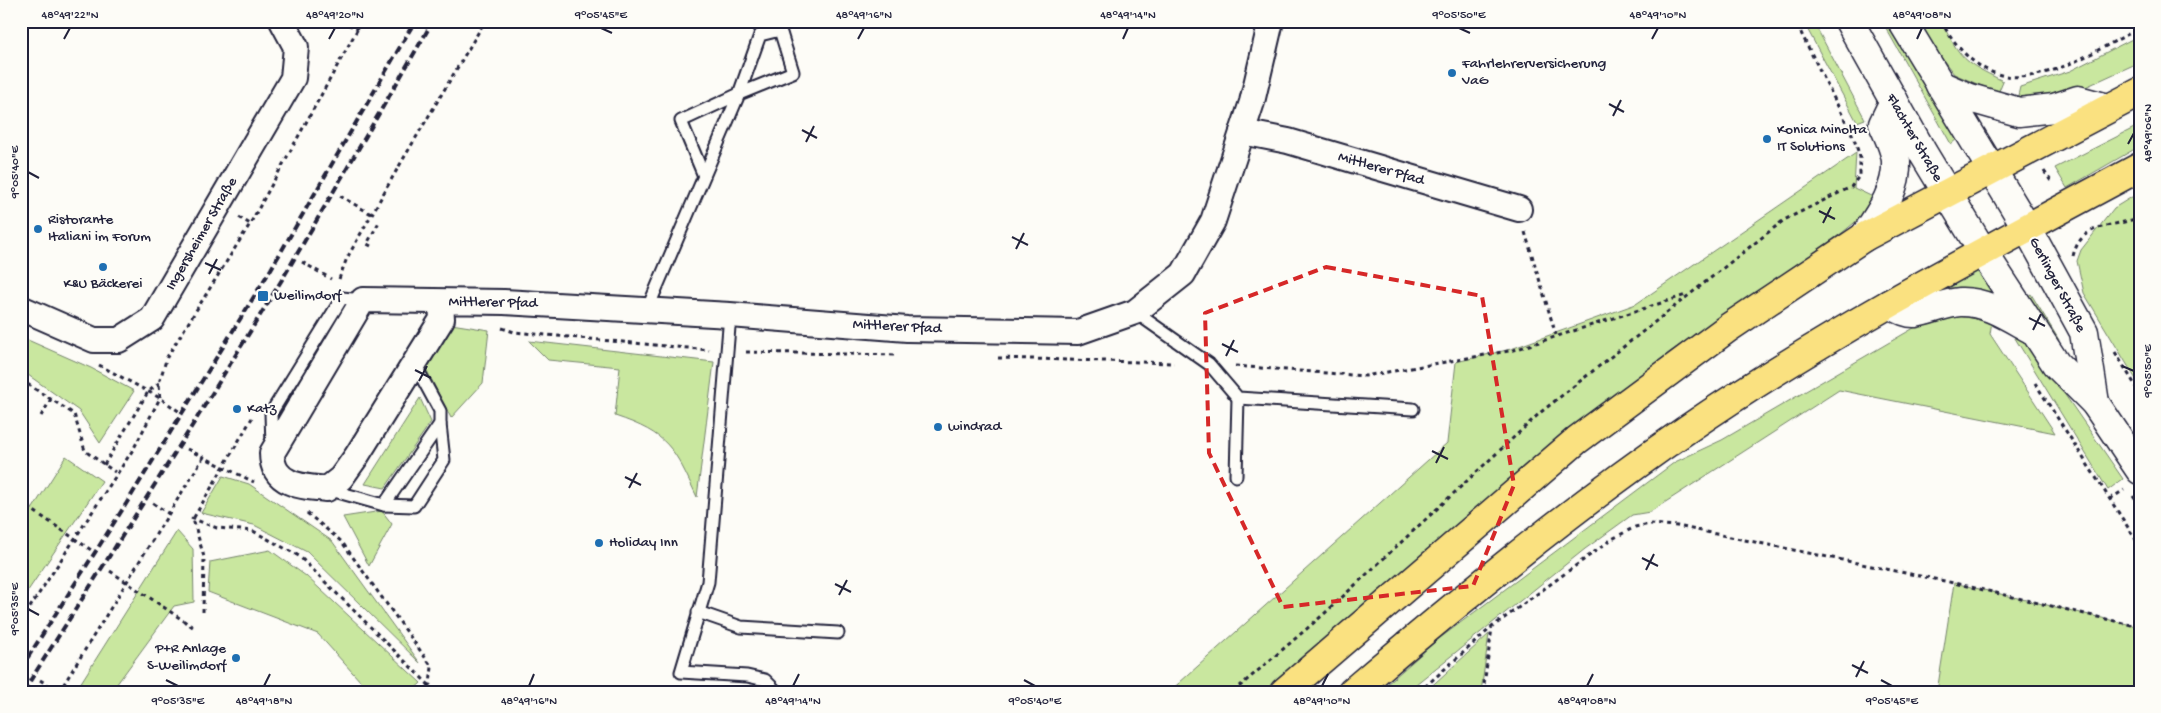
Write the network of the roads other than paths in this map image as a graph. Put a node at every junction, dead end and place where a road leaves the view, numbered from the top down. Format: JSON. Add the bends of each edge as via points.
{"nodes":[{"id":1,"x":282,"y":21,"type":"edge"},
{"id":2,"x":1271,"y":21,"type":"edge"},
{"id":3,"x":1849,"y":21,"type":"edge"},
{"id":4,"x":1902,"y":21,"type":"edge"},
{"id":5,"x":1940,"y":85,"type":"junction"},
{"id":6,"x":2140,"y":92,"type":"edge"},
{"id":7,"x":739,"y":94,"type":"junction"},
{"id":8,"x":1894,"y":102,"type":"junction"},
{"id":9,"x":2108,"y":108,"type":"junction"},
{"id":10,"x":1242,"y":132,"type":"junction"},
{"id":11,"x":2140,"y":167,"type":"edge"},
{"id":12,"x":1990,"y":169,"type":"junction"},
{"id":13,"x":704,"y":176,"type":"junction"},
{"id":14,"x":1946,"y":193,"type":"junction"},
{"id":15,"x":1519,"y":209,"type":"road end"},
{"id":16,"x":2027,"y":228,"type":"junction"},
{"id":17,"x":1864,"y":237,"type":"junction"},
{"id":18,"x":1982,"y":252,"type":"junction"},
{"id":19,"x":441,"y":302,"type":"junction"},
{"id":20,"x":1889,"y":304,"type":"junction"},
{"id":21,"x":21,"y":308,"type":"edge"},
{"id":22,"x":648,"y":310,"type":"junction"},
{"id":23,"x":1135,"y":312,"type":"junction"},
{"id":24,"x":730,"y":315,"type":"junction"},
{"id":25,"x":2035,"y":331,"type":"junction"},
{"id":26,"x":414,"y":363,"type":"junction"},
{"id":27,"x":1238,"y":398,"type":"junction"},
{"id":28,"x":2095,"y":403,"type":"junction"},
{"id":29,"x":1413,"y":408,"type":"dead end"},
{"id":30,"x":440,"y":424,"type":"junction"},
{"id":31,"x":1236,"y":476,"type":"dead end"},
{"id":32,"x":2133,"y":484,"type":"edge"},
{"id":33,"x":328,"y":489,"type":"junction"},
{"id":34,"x":384,"y":505,"type":"junction"},
{"id":35,"x":698,"y":612,"type":"junction"},
{"id":36,"x":838,"y":633,"type":"dead end"},
{"id":37,"x":777,"y":692,"type":"edge"},
{"id":38,"x":1284,"y":692,"type":"edge"},
{"id":39,"x":1352,"y":692,"type":"edge"}],
"edges":[{"from":1,"to":21,"type":"street","name":"Ingersheimer Straße","via":[[296,47],[293,78],[152,319],[119,340],[94,340]]},
{"from":2,"to":10,"type":"street","name":"Mittlerer Pfad"},
{"from":3,"to":8,"type":"main road","name":"Flachter Straße"},
{"from":4,"to":5,"type":"main road"},
{"from":5,"to":9,"type":"main road","via":[[1970,98],[2019,112],[2054,108],[2078,100]]},
{"from":5,"to":12,"type":"main road"},
{"from":6,"to":9,"type":"main road"},
{"from":7,"to":7,"type":"lane","via":[[793,72],[780,30],[760,35]]},
{"from":7,"to":13,"type":"lane"},
{"from":7,"to":13,"type":"lane","via":[[681,121]]},
{"from":8,"to":14,"type":"main road","name":"Flachter Straße"},
{"from":8,"to":17,"type":"main road","via":[[1883,124],[1896,161],[1894,175],[1888,199]]},
{"from":9,"to":12,"type":"main road"},
{"from":10,"to":15,"type":"street","name":"Mittlerer Pfad","via":[[1288,141]]},
{"from":10,"to":23,"type":"street","name":"Mittlerer Pfad","via":[[1213,221],[1183,274]]},
{"from":11,"to":16,"type":"main road"},
{"from":12,"to":14,"type":"main road"},
{"from":12,"to":16,"type":"main road"},
{"from":13,"to":22,"type":"lane"},
{"from":14,"to":17,"type":"main road"},
{"from":14,"to":18,"type":"main road","name":"Flachter Straße"},
{"from":16,"to":18,"type":"main road"},
{"from":16,"to":28,"type":"main road","name":"Gerlinger Straße","via":[[2084,332]]},
{"from":17,"to":38,"type":"main road","via":[[1728,328],[1577,440]]},
{"from":18,"to":20,"type":"main road"},
{"from":18,"to":25,"type":"main road","name":"Gerlinger Straße"},
{"from":19,"to":22,"type":"street","name":"Mittlerer Pfad"},
{"from":19,"to":26,"type":"street","name":"Mittlerer Pfad","via":[[442,318]]},
{"from":19,"to":33,"type":"street","name":"Mittlerer Pfad","via":[[362,300],[272,453],[272,465],[282,478],[306,488]]},
{"from":20,"to":25,"type":"main road","via":[[1914,313],[1951,303],[1980,304]]},
{"from":20,"to":39,"type":"main road","via":[[1773,373],[1646,458],[1516,556]]},
{"from":22,"to":24,"type":"street","name":"Mittlerer Pfad"},
{"from":23,"to":24,"type":"street","name":"Mittlerer Pfad","via":[[1078,332],[907,329]]},
{"from":23,"to":27,"type":"lane","via":[[1209,364]]},
{"from":24,"to":35,"type":"lane","via":[[708,582]]},
{"from":25,"to":28,"type":"main road","name":"Gerlinger Straße","via":[[2056,364]]},
{"from":26,"to":30,"type":"lane","via":[[440,411]]},
{"from":26,"to":33,"type":"street","name":"Mittlerer Pfad","via":[[356,457],[341,478]]},
{"from":27,"to":29,"type":"lane"},
{"from":27,"to":31,"type":"lane"},
{"from":28,"to":32,"type":"main road","name":"Gerlinger Straße"},
{"from":30,"to":34,"type":"lane"},
{"from":30,"to":34,"type":"lane","via":[[444,460],[414,506]]},
{"from":33,"to":34,"type":"lane"},
{"from":35,"to":36,"type":"lane","via":[[741,627]]},
{"from":35,"to":37,"type":"lane","via":[[681,672],[747,676],[765,680]]}]}
